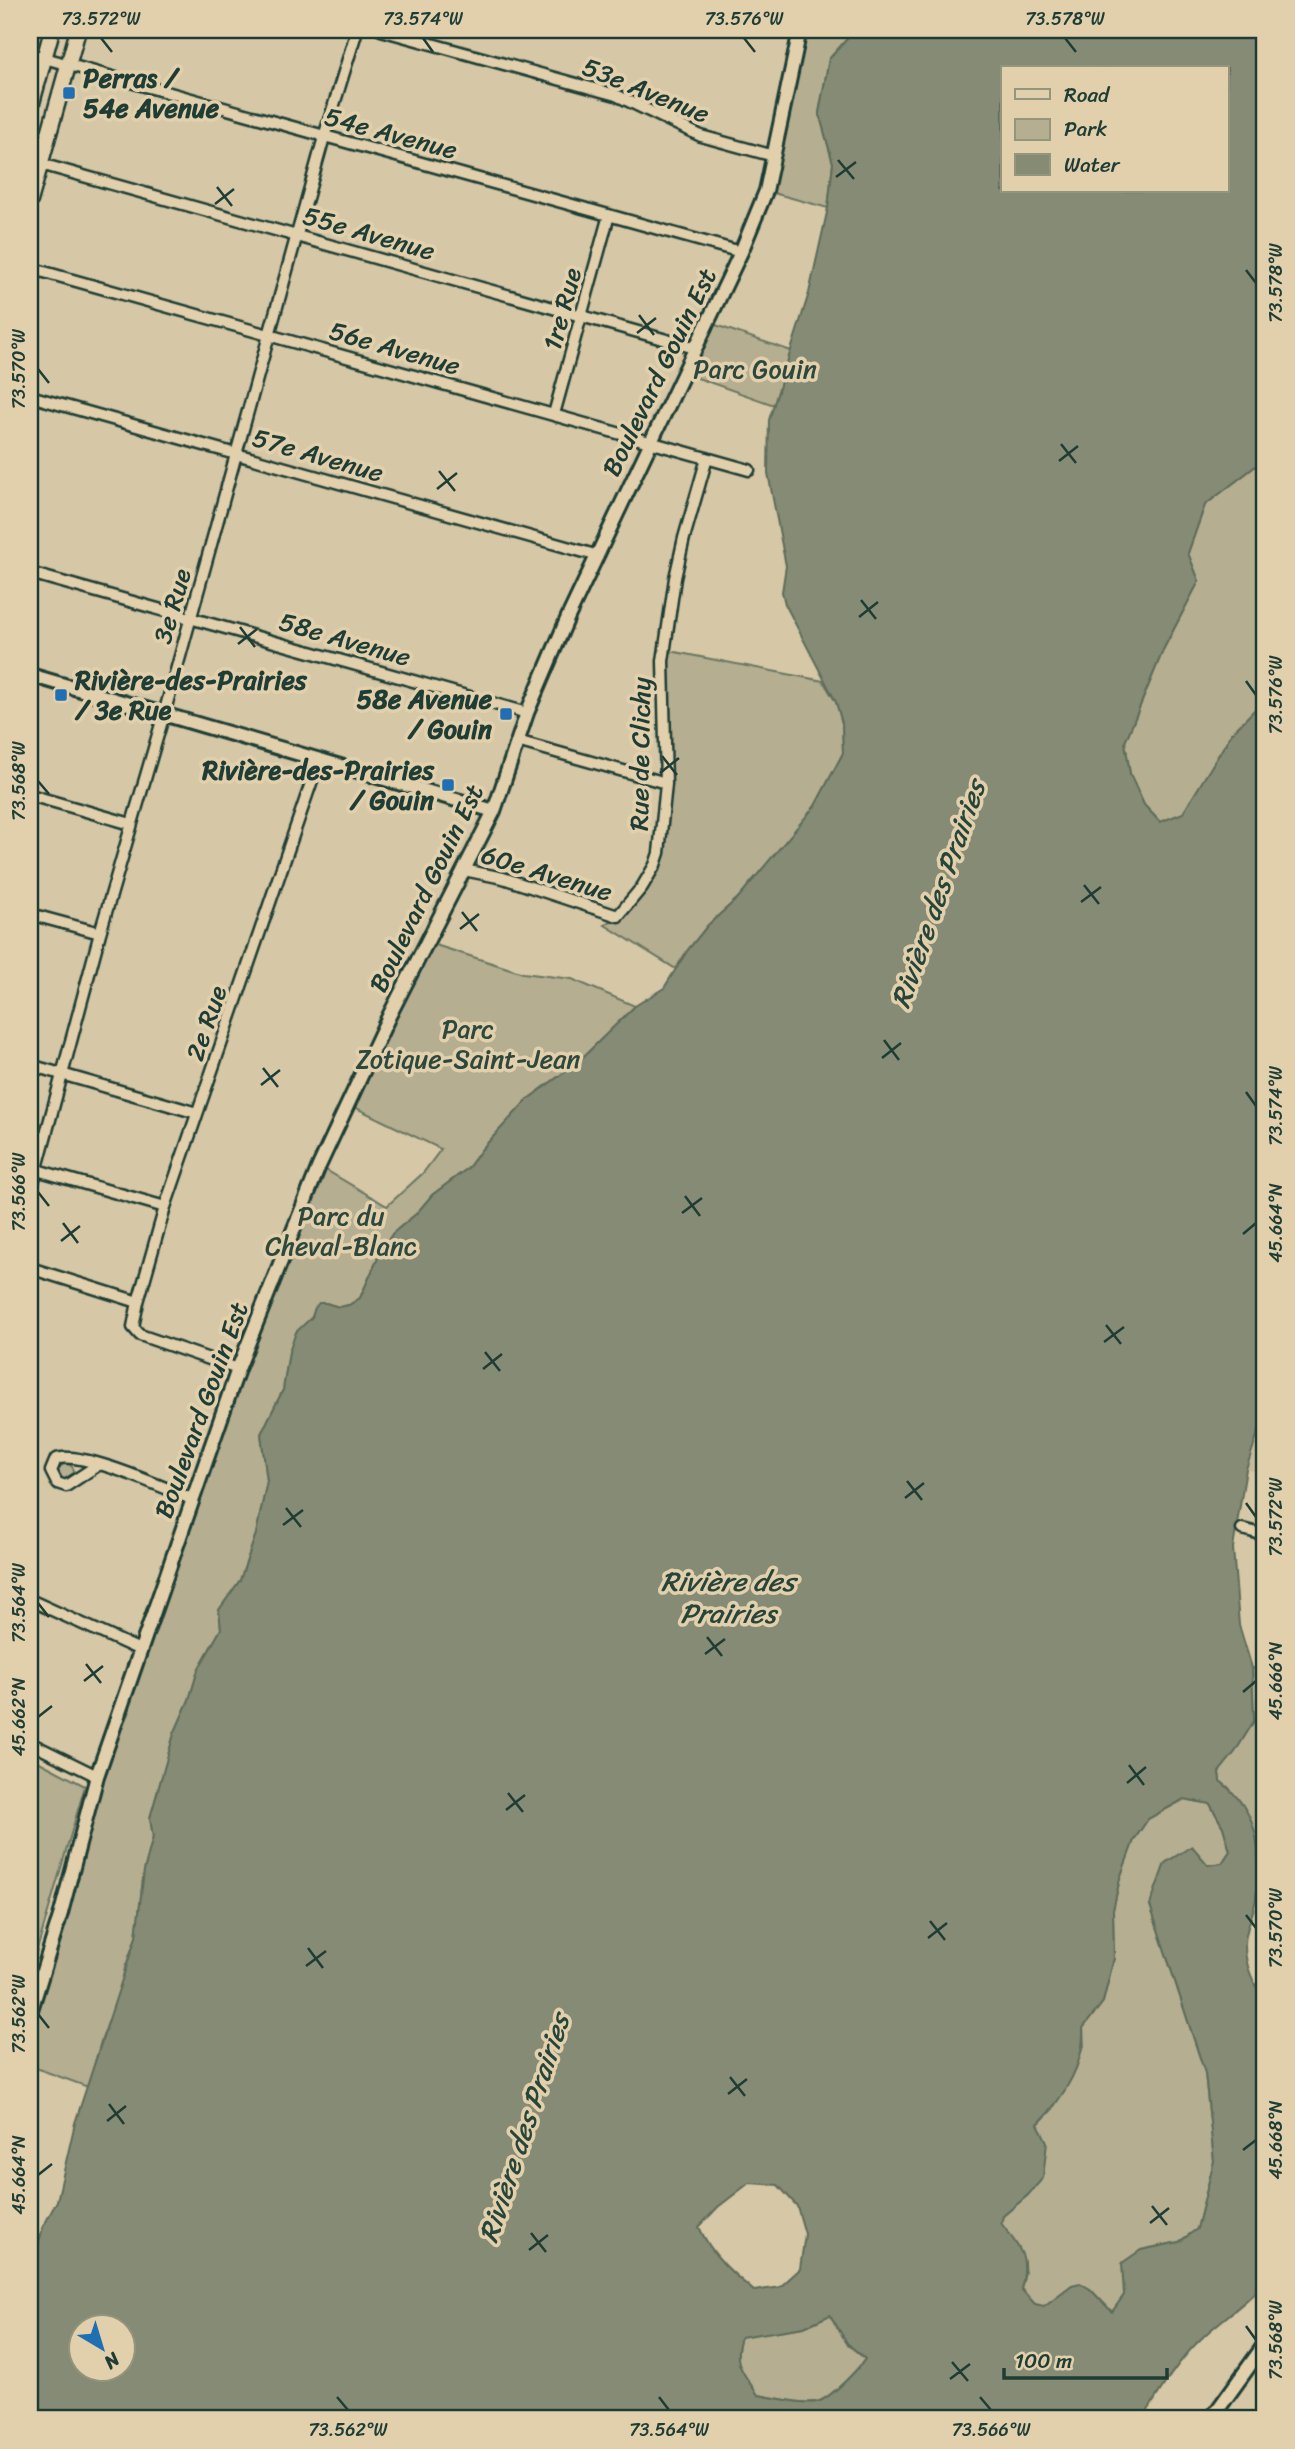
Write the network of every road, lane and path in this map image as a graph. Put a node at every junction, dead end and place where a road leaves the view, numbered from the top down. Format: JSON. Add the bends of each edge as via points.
{"nodes":[{"id":1,"x":52,"y":30,"type":"edge"},
{"id":2,"x":78,"y":30,"type":"edge"},
{"id":3,"x":357,"y":30,"type":"edge"},
{"id":4,"x":381,"y":30,"type":"edge"},
{"id":5,"x":800,"y":30,"type":"edge"},
{"id":6,"x":37,"y":56,"type":"edge"},
{"id":7,"x":68,"y":64,"type":"junction"},
{"id":8,"x":30,"y":110,"type":"edge"},
{"id":9,"x":324,"y":137,"type":"junction"},
{"id":10,"x":774,"y":156,"type":"junction"},
{"id":11,"x":35,"y":162,"type":"edge"},
{"id":12,"x":30,"y":201,"type":"edge"},
{"id":13,"x":609,"y":215,"type":"junction"},
{"id":14,"x":297,"y":234,"type":"junction"},
{"id":15,"x":741,"y":252,"type":"junction"},
{"id":16,"x":30,"y":268,"type":"edge"},
{"id":17,"x":582,"y":316,"type":"junction"},
{"id":18,"x":270,"y":335,"type":"junction"},
{"id":19,"x":695,"y":348,"type":"junction"},
{"id":20,"x":30,"y":396,"type":"edge"},
{"id":21,"x":554,"y":415,"type":"junction"},
{"id":22,"x":651,"y":443,"type":"junction"},
{"id":23,"x":237,"y":453,"type":"junction"},
{"id":24,"x":707,"y":458,"type":"junction"},
{"id":25,"x":749,"y":470,"type":"dead end"},
{"id":26,"x":595,"y":555,"type":"junction"},
{"id":27,"x":30,"y":573,"type":"edge"},
{"id":28,"x":191,"y":617,"type":"junction"},
{"id":29,"x":30,"y":675,"type":"edge"},
{"id":30,"x":527,"y":713,"type":"junction"},
{"id":31,"x":164,"y":714,"type":"junction"},
{"id":32,"x":517,"y":741,"type":"junction"},
{"id":33,"x":320,"y":760,"type":"junction"},
{"id":34,"x":666,"y":783,"type":"junction"},
{"id":35,"x":30,"y":795,"type":"edge"},
{"id":36,"x":494,"y":811,"type":"junction"},
{"id":37,"x":131,"y":824,"type":"junction"},
{"id":38,"x":464,"y":870,"type":"junction"},
{"id":39,"x":30,"y":914,"type":"edge"},
{"id":40,"x":618,"y":916,"type":"joint"},
{"id":41,"x":100,"y":933,"type":"junction"},
{"id":42,"x":30,"y":1066,"type":"edge"},
{"id":43,"x":62,"y":1074,"type":"junction"},
{"id":44,"x":197,"y":1113,"type":"junction"},
{"id":45,"x":33,"y":1170,"type":"edge"},
{"id":46,"x":30,"y":1194,"type":"edge"},
{"id":47,"x":165,"y":1207,"type":"junction"},
{"id":48,"x":30,"y":1268,"type":"edge"},
{"id":49,"x":138,"y":1302,"type":"junction"},
{"id":50,"x":238,"y":1369,"type":"junction"},
{"id":51,"x":98,"y":1465,"type":"dead end"},
{"id":52,"x":192,"y":1499,"type":"junction"},
{"id":53,"x":1242,"y":1529,"type":"dead end"},
{"id":54,"x":1265,"y":1535,"type":"edge"},
{"id":55,"x":30,"y":1600,"type":"edge"},
{"id":56,"x":140,"y":1650,"type":"junction"},
{"id":57,"x":30,"y":1743,"type":"edge"},
{"id":58,"x":97,"y":1776,"type":"junction"},
{"id":59,"x":30,"y":2013,"type":"edge"},
{"id":60,"x":1265,"y":2344,"type":"edge"},
{"id":61,"x":1211,"y":2419,"type":"edge"}],
"edges":[{"from":1,"to":6,"type":"main road"},
{"from":2,"to":7,"type":"main road"},
{"from":3,"to":9,"type":"street","name":"3e Rue"},
{"from":4,"to":10,"type":"street","name":"53e Avenue","via":[[616,95],[701,136]]},
{"from":5,"to":10,"type":"street","name":"Boulevard Gouin Est"},
{"from":6,"to":7,"type":"street","name":"54e Avenue"},
{"from":6,"to":8,"type":"main road"},
{"from":7,"to":9,"type":"street","name":"54e Avenue"},
{"from":7,"to":11,"type":"main road"},
{"from":9,"to":13,"type":"street","name":"54e Avenue"},
{"from":9,"to":14,"type":"street","name":"3e Rue"},
{"from":10,"to":15,"type":"street","name":"Boulevard Gouin Est","via":[[766,191]]},
{"from":11,"to":12,"type":"main road"},
{"from":11,"to":14,"type":"street","name":"55e Avenue"},
{"from":13,"to":15,"type":"street","name":"54e Avenue"},
{"from":13,"to":17,"type":"street","name":"1re Rue"},
{"from":14,"to":17,"type":"street","name":"55e Avenue"},
{"from":14,"to":18,"type":"street","name":"3e Rue"},
{"from":15,"to":19,"type":"street","name":"Boulevard Gouin Est"},
{"from":16,"to":18,"type":"street","name":"56e Avenue"},
{"from":17,"to":19,"type":"street","name":"55e Avenue"},
{"from":17,"to":21,"type":"street","name":"1re Rue"},
{"from":18,"to":21,"type":"street","name":"56e Avenue"},
{"from":18,"to":23,"type":"street","name":"3e Rue"},
{"from":19,"to":22,"type":"street","name":"Boulevard Gouin Est"},
{"from":20,"to":23,"type":"street","name":"57e Avenue"},
{"from":21,"to":22,"type":"street","name":"56e Avenue"},
{"from":22,"to":24,"type":"street","name":"56e Avenue"},
{"from":22,"to":26,"type":"street","name":"Boulevard Gouin Est"},
{"from":23,"to":26,"type":"street","name":"57e Avenue"},
{"from":23,"to":28,"type":"street","name":"3e Rue"},
{"from":24,"to":25,"type":"street","name":"56e Avenue"},
{"from":24,"to":34,"type":"street","name":"Rue de Clichy","via":[[675,578],[663,661]]},
{"from":26,"to":30,"type":"street","name":"Boulevard Gouin Est"},
{"from":27,"to":28,"type":"street","name":"58e Avenue"},
{"from":28,"to":30,"type":"street","name":"58e Avenue"},
{"from":28,"to":31,"type":"street","name":"3e Rue"},
{"from":29,"to":31,"type":"street"},
{"from":30,"to":32,"type":"street","name":"Boulevard Gouin Est"},
{"from":31,"to":33,"type":"street"},
{"from":31,"to":37,"type":"street","name":"3e Rue"},
{"from":32,"to":34,"type":"street"},
{"from":32,"to":36,"type":"street","name":"Boulevard Gouin Est"},
{"from":33,"to":36,"type":"street"},
{"from":33,"to":44,"type":"street","name":"2e Rue"},
{"from":34,"to":40,"type":"street","name":"Rue de Clichy","via":[[655,864]]},
{"from":35,"to":37,"type":"street"},
{"from":36,"to":38,"type":"street","name":"Boulevard Gouin Est"},
{"from":37,"to":41,"type":"street","name":"3e Rue"},
{"from":38,"to":40,"type":"street","name":"60e Avenue"},
{"from":38,"to":50,"type":"street","name":"Boulevard Gouin Est","via":[[319,1166]]},
{"from":39,"to":41,"type":"street"},
{"from":41,"to":43,"type":"street","name":"3e Rue"},
{"from":42,"to":43,"type":"street"},
{"from":43,"to":44,"type":"street"},
{"from":43,"to":45,"type":"street","name":"3e Rue"},
{"from":44,"to":47,"type":"street","name":"2e Rue"},
{"from":45,"to":46,"type":"street","name":"3e Rue"},
{"from":45,"to":47,"type":"street"},
{"from":47,"to":49,"type":"street","name":"2e Rue"},
{"from":48,"to":49,"type":"street"},
{"from":49,"to":50,"type":"street","name":"2e Rue","via":[[133,1327],[140,1335]]},
{"from":50,"to":52,"type":"street","name":"Boulevard Gouin Est"},
{"from":51,"to":52,"type":"street"},
{"from":52,"to":56,"type":"street","name":"Boulevard Gouin Est"},
{"from":53,"to":54,"type":"street"},
{"from":55,"to":56,"type":"street"},
{"from":56,"to":58,"type":"street","name":"Boulevard Gouin Est"},
{"from":57,"to":58,"type":"street"},
{"from":58,"to":59,"type":"street","name":"Boulevard Gouin Est"},
{"from":60,"to":61,"type":"street"}]}
